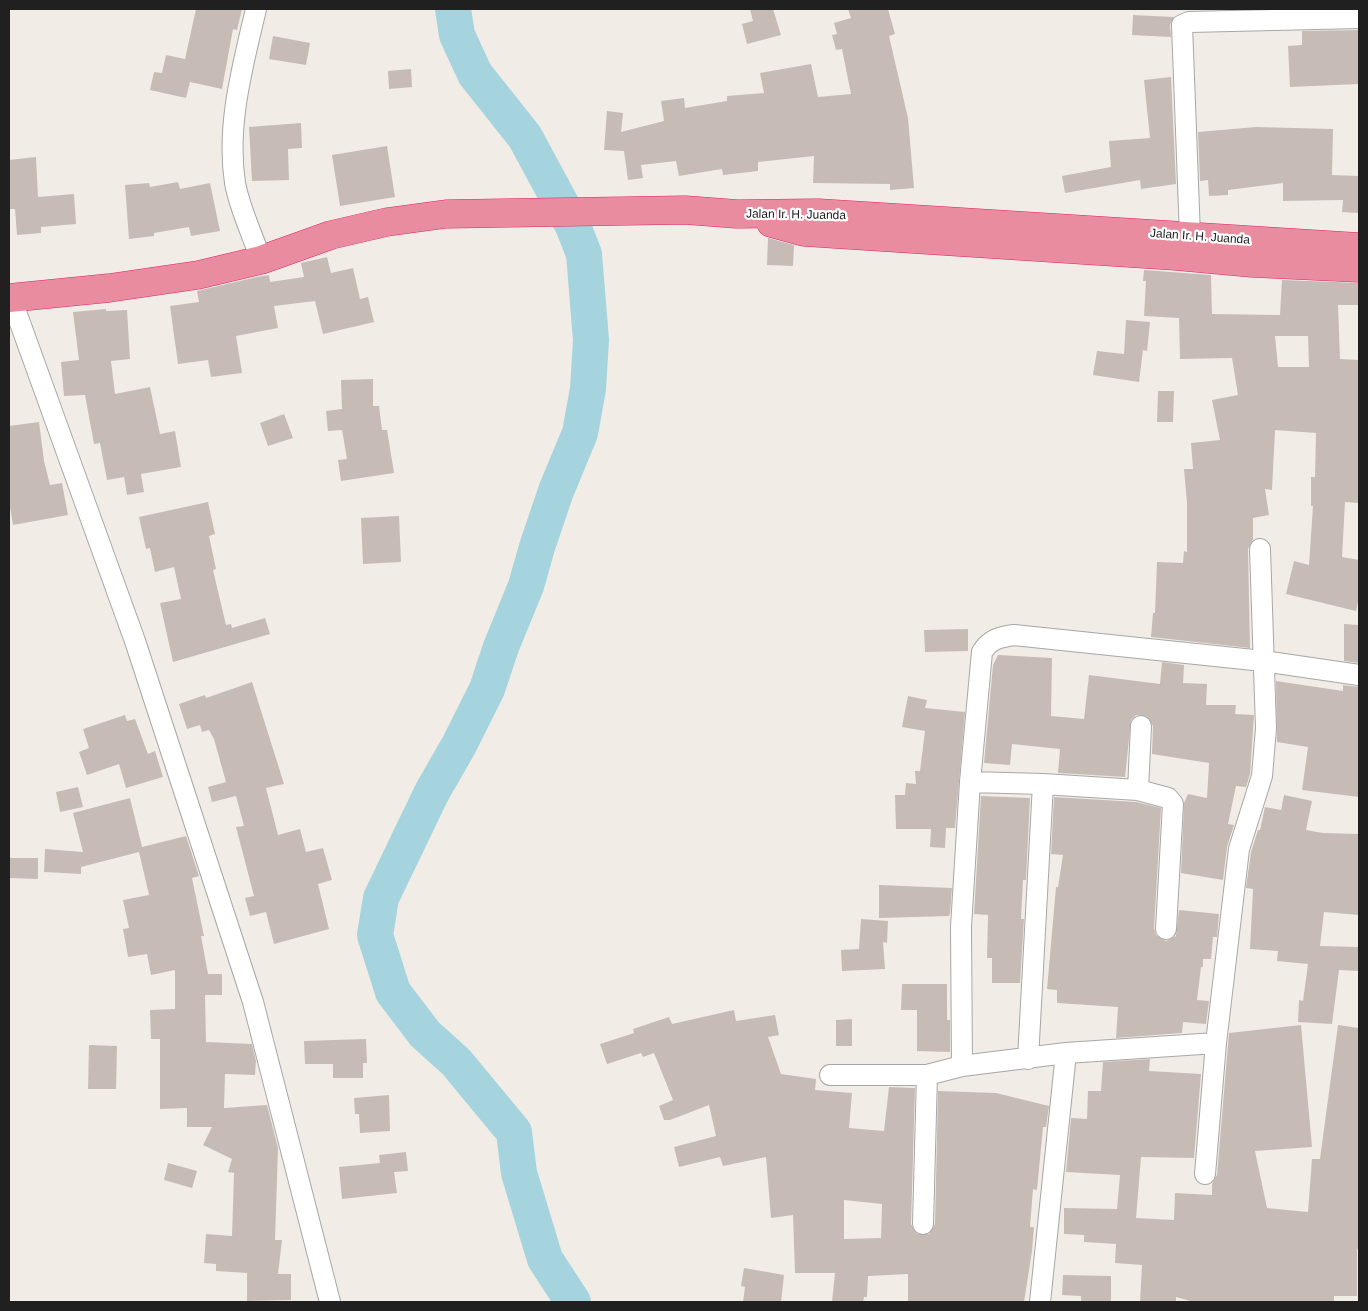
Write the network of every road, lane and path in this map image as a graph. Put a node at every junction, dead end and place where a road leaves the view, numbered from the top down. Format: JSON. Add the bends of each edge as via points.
{"nodes":[{"id":1,"x":256,"y":9,"type":"edge"},
{"id":2,"x":1359,"y":18,"type":"edge"},
{"id":3,"x":737,"y":214,"type":"junction"},
{"id":4,"x":1190,"y":236,"type":"junction"},
{"id":5,"x":1359,"y":247,"type":"edge"},
{"id":6,"x":261,"y":260,"type":"junction"},
{"id":7,"x":1359,"y":268,"type":"edge"},
{"id":8,"x":10,"y":298,"type":"edge"},
{"id":9,"x":1260,"y":549,"type":"dead end"},
{"id":10,"x":1263,"y":661,"type":"junction"},
{"id":11,"x":1359,"y":676,"type":"edge"},
{"id":12,"x":1141,"y":726,"type":"dead end"},
{"id":13,"x":970,"y":782,"type":"junction"},
{"id":14,"x":1042,"y":784,"type":"junction"},
{"id":15,"x":1138,"y":790,"type":"junction"},
{"id":16,"x":1166,"y":929,"type":"dead end"},
{"id":17,"x":1216,"y":1042,"type":"junction"},
{"id":18,"x":1066,"y":1053,"type":"junction"},
{"id":19,"x":1028,"y":1059,"type":"junction"},
{"id":20,"x":962,"y":1066,"type":"junction"},
{"id":21,"x":927,"y":1074,"type":"junction"},
{"id":22,"x":830,"y":1076,"type":"dead end"},
{"id":23,"x":1205,"y":1174,"type":"dead end"},
{"id":24,"x":923,"y":1224,"type":"dead end"},
{"id":25,"x":330,"y":1302,"type":"edge"},
{"id":26,"x":1040,"y":1302,"type":"edge"}],
"edges":[{"from":1,"to":6,"type":"street","via":[[238,88],[233,135],[235,184]]},
{"from":2,"to":4,"type":"street","via":[[1189,22],[1182,25]]},
{"from":3,"to":4,"type":"highway","name":"Jalan Ir. H. Juanda","via":[[818,213]]},
{"from":3,"to":6,"type":"highway","via":[[685,210],[446,214],[387,222],[331,235]]},
{"from":3,"to":7,"type":"highway","name":"Jalan Ir. H. Juanda","via":[[804,232]]},
{"from":4,"to":5,"type":"highway","name":"Jalan Ir. H. Juanda"},
{"from":6,"to":8,"type":"highway","via":[[198,275]]},
{"from":8,"to":25,"type":"street","via":[[134,641],[250,992]]},
{"from":9,"to":10,"type":"street"},
{"from":10,"to":11,"type":"street"},
{"from":10,"to":13,"type":"street","via":[[1014,635],[999,637],[988,643],[982,652]]},
{"from":10,"to":17,"type":"street","via":[[1266,728],[1262,776],[1239,849]]},
{"from":12,"to":15,"type":"street"},
{"from":13,"to":14,"type":"street"},
{"from":13,"to":20,"type":"street","via":[[961,927]]},
{"from":14,"to":15,"type":"street"},
{"from":14,"to":19,"type":"street"},
{"from":15,"to":16,"type":"street","via":[[1168,798],[1173,804]]},
{"from":17,"to":18,"type":"street"},
{"from":17,"to":23,"type":"street"},
{"from":18,"to":19,"type":"street"},
{"from":18,"to":26,"type":"street"},
{"from":19,"to":20,"type":"street"},
{"from":20,"to":21,"type":"street"},
{"from":21,"to":22,"type":"street"},
{"from":21,"to":24,"type":"street"}]}
